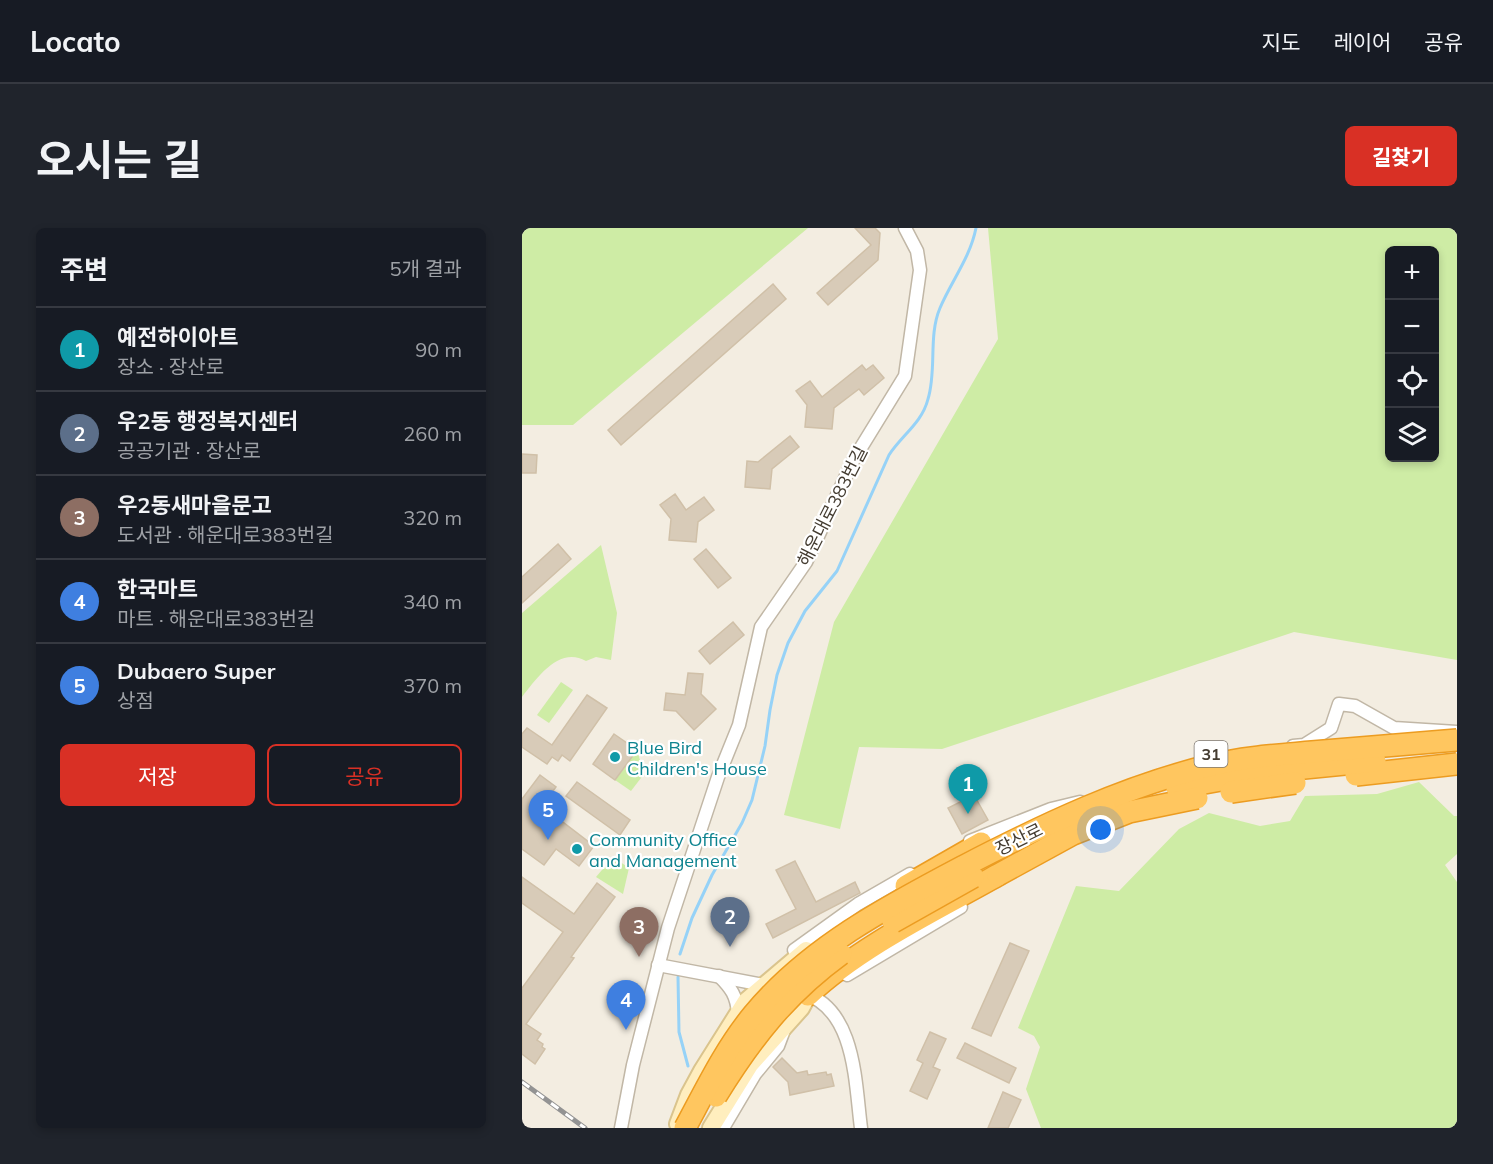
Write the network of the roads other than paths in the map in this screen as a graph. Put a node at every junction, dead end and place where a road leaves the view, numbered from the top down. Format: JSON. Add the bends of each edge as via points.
{"nodes":[{"id":1,"x":905,"y":228,"type":"edge"},
{"id":2,"x":1457,"y":727,"type":"edge"},
{"id":3,"x":1457,"y":732,"type":"edge"},
{"id":4,"x":1457,"y":740,"type":"edge"},
{"id":5,"x":1457,"y":753,"type":"edge"},
{"id":6,"x":1457,"y":760,"type":"edge"},
{"id":7,"x":1457,"y":764,"type":"edge"},
{"id":8,"x":1116,"y":793,"type":"junction"},
{"id":9,"x":1123,"y":809,"type":"junction"},
{"id":10,"x":818,"y":941,"type":"joint"},
{"id":11,"x":658,"y":964,"type":"junction"},
{"id":12,"x":720,"y":976,"type":"junction"},
{"id":13,"x":764,"y":985,"type":"junction"},
{"id":14,"x":808,"y":995,"type":"junction"},
{"id":15,"x":738,"y":1014,"type":"junction"},
{"id":16,"x":787,"y":1023,"type":"junction"},
{"id":17,"x":727,"y":1104,"type":"junction"},
{"id":18,"x":621,"y":1128,"type":"edge"},
{"id":19,"x":676,"y":1128,"type":"edge"},
{"id":20,"x":686,"y":1128,"type":"edge"},
{"id":21,"x":698,"y":1128,"type":"edge"},
{"id":22,"x":711,"y":1128,"type":"edge"},
{"id":23,"x":716,"y":1128,"type":"edge"},
{"id":24,"x":723,"y":1128,"type":"edge"},
{"id":25,"x":861,"y":1128,"type":"edge"}],
"edges":[{"from":1,"to":11,"type":"street","name":"해운대로383번길","via":[[920,270],[905,376],[854,459],[806,562],[761,627],[739,725],[680,887]]},
{"from":2,"to":10,"type":"highway","number":"31","via":[[1274,741],[1199,757],[1099,791],[981,843]]},
{"from":3,"to":8,"type":"street","via":[[1394,728],[1355,706],[1340,704],[1331,728],[1304,745],[1198,762]]},
{"from":4,"to":20,"type":"highway","name":"장산로","bridge":true,"via":[[1214,764],[1095,803],[1012,841],[920,889],[804,963],[753,1015],[719,1064]]},
{"from":5,"to":21,"type":"highway","name":"장산로","bridge":true,"via":[[1203,782],[1159,792],[1071,826],[905,914],[821,969],[763,1026]]},
{"from":6,"to":9,"type":"street","via":[[1206,789]]},
{"from":7,"to":14,"type":"highway","bridge":true,"via":[[1306,781],[1140,809],[1073,834],[998,874],[859,954]]},
{"from":8,"to":9,"type":"street"},
{"from":8,"to":13,"type":"street","via":[[1051,809],[968,841],[858,904],[787,956]]},
{"from":9,"to":14,"type":"street"},
{"from":10,"to":13,"type":"main road","number":"31"},
{"from":11,"to":12,"type":"street"},
{"from":11,"to":18,"type":"street","name":"해운대로383번길"},
{"from":12,"to":13,"type":"street"},
{"from":12,"to":15,"type":"street","via":[[732,988]]},
{"from":13,"to":14,"type":"street"},
{"from":13,"to":15,"type":"main road","number":"31"},
{"from":14,"to":16,"type":"main road"},
{"from":14,"to":25,"type":"street","via":[[823,1003],[840,1024],[850,1046]]},
{"from":15,"to":19,"type":"main road","number":"31","via":[[702,1071]]},
{"from":16,"to":17,"type":"main road","via":[[750,1065]]},
{"from":16,"to":24,"type":"street","via":[[778,1046],[755,1074]]},
{"from":17,"to":22,"type":"main road"},
{"from":17,"to":23,"type":"main road"}]}
